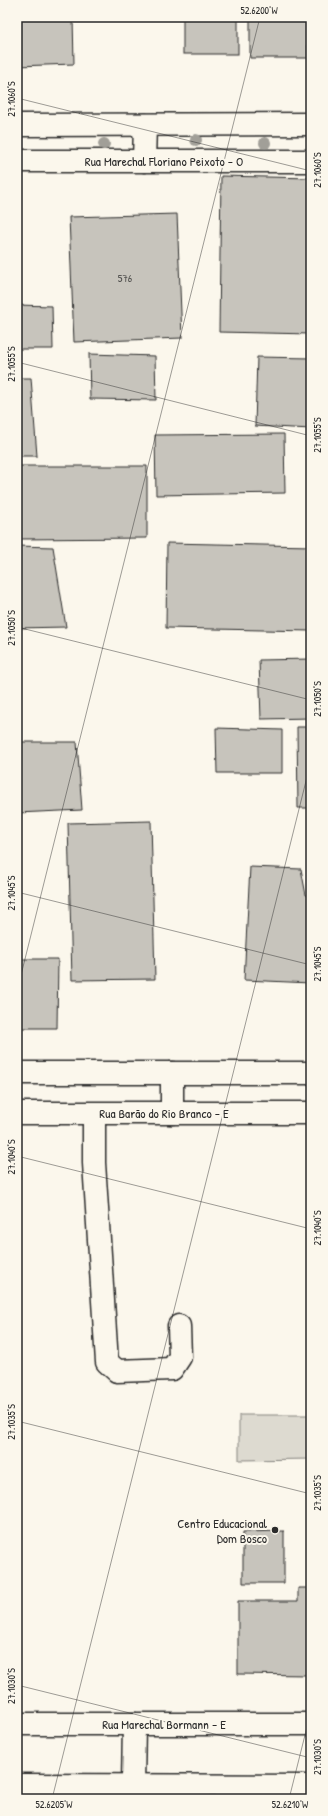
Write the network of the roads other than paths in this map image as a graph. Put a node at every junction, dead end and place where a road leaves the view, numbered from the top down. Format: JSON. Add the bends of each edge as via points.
{"nodes":[{"id":1,"x":145,"y":124,"type":"junction"},
{"id":2,"x":311,"y":124,"type":"edge"},
{"id":3,"x":17,"y":125,"type":"edge"},
{"id":4,"x":17,"y":161,"type":"edge"},
{"id":5,"x":144,"y":161,"type":"junction"},
{"id":6,"x":311,"y":162,"type":"edge"},
{"id":7,"x":17,"y":1073,"type":"edge"},
{"id":8,"x":172,"y":1073,"type":"junction"},
{"id":9,"x":311,"y":1073,"type":"edge"},
{"id":10,"x":172,"y":1113,"type":"junction"},
{"id":11,"x":311,"y":1113,"type":"edge"},
{"id":12,"x":17,"y":1114,"type":"edge"},
{"id":13,"x":94,"y":1114,"type":"junction"},
{"id":14,"x":179,"y":1326,"type":"dead end"},
{"id":15,"x":17,"y":1724,"type":"edge"},
{"id":16,"x":134,"y":1724,"type":"junction"},
{"id":17,"x":311,"y":1724,"type":"edge"},
{"id":18,"x":17,"y":1785,"type":"edge"},
{"id":19,"x":133,"y":1785,"type":"junction"},
{"id":20,"x":311,"y":1786,"type":"edge"}],
"edges":[{"from":1,"to":2,"type":"street"},
{"from":1,"to":3,"type":"street"},
{"from":1,"to":5,"type":"street"},
{"from":4,"to":5,"type":"street","name":"Rua Marechal Floriano Peixoto - O"},
{"from":5,"to":6,"type":"street","name":"Rua Marechal Floriano Peixoto - O"},
{"from":7,"to":8,"type":"street"},
{"from":8,"to":9,"type":"street"},
{"from":8,"to":10,"type":"street"},
{"from":10,"to":11,"type":"street","name":"Rua Barão do Rio Branco - E"},
{"from":10,"to":13,"type":"street","name":"Rua Barão do Rio Branco - E"},
{"from":12,"to":13,"type":"street","name":"Rua Barão do Rio Branco - E"},
{"from":13,"to":14,"type":"street","via":[[94,1163],[107,1362],[117,1371],[172,1369],[180,1357]]},
{"from":15,"to":16,"type":"street","name":"Rua Marechal Bormann - E"},
{"from":16,"to":17,"type":"street","name":"Rua Marechal Bormann - E"},
{"from":16,"to":19,"type":"street"},
{"from":18,"to":19,"type":"street"},
{"from":19,"to":20,"type":"street"}]}
